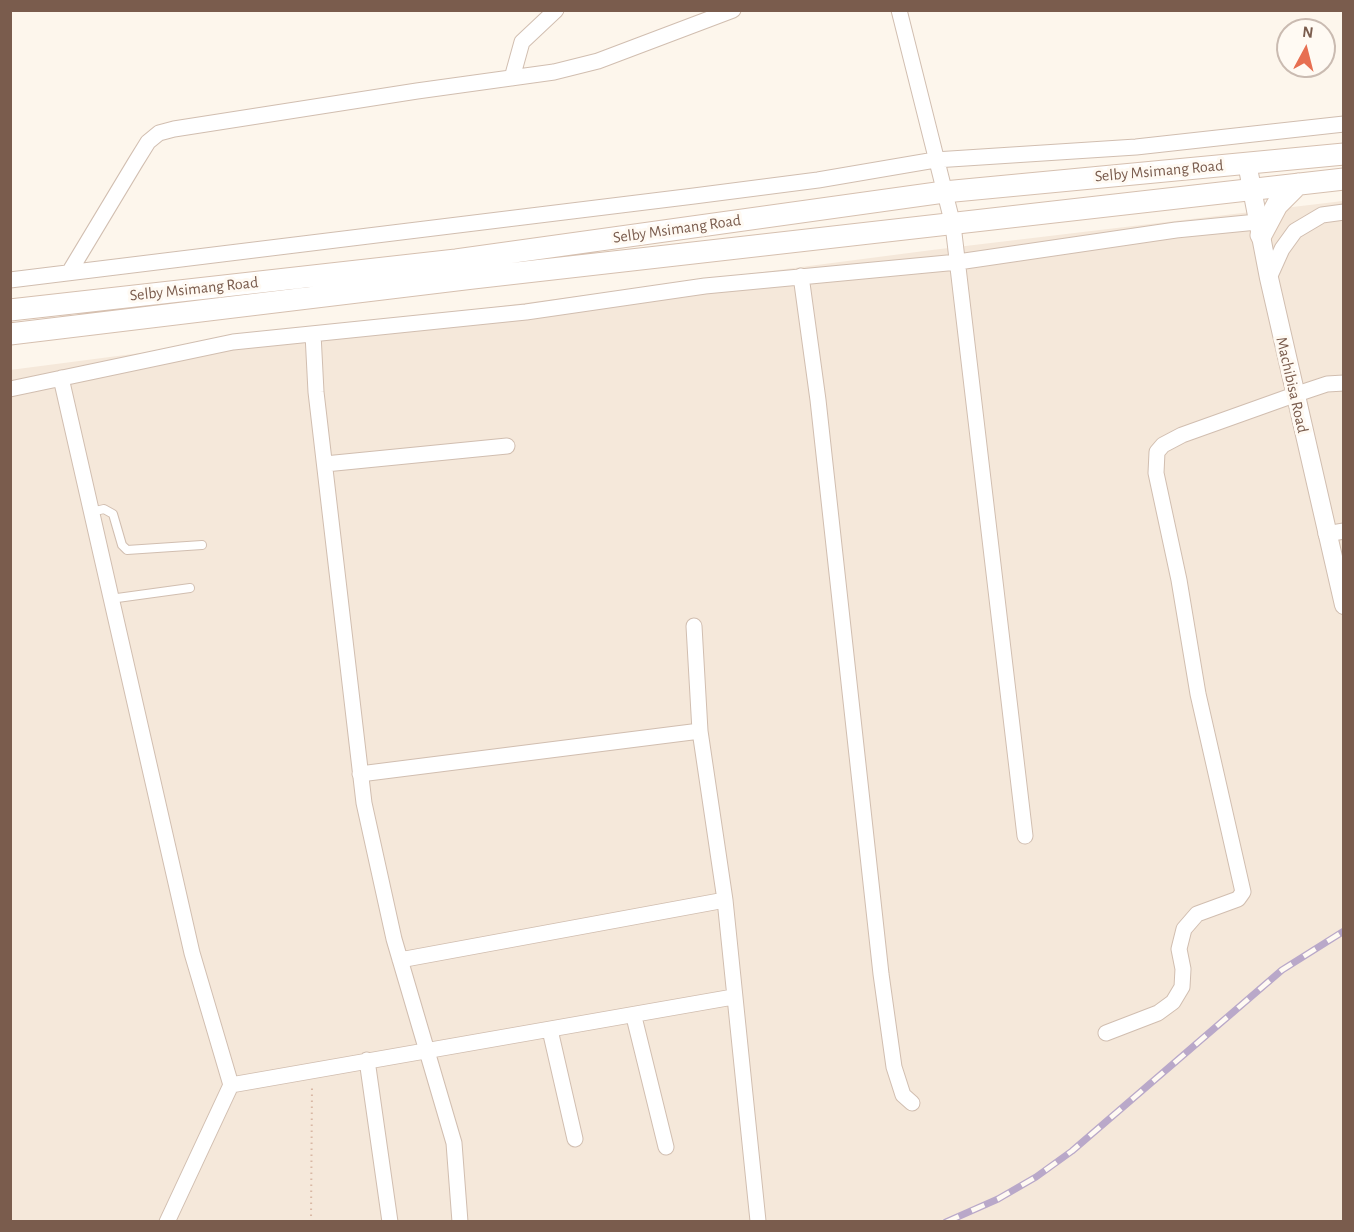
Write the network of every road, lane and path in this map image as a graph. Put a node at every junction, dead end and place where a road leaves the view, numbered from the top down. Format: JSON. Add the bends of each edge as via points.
{"nodes":[{"id":1,"x":556,"y":10,"type":"edge"},
{"id":2,"x":733,"y":10,"type":"edge"},
{"id":3,"x":899,"y":10,"type":"edge"},
{"id":4,"x":512,"y":78,"type":"junction"},
{"id":5,"x":1344,"y":124,"type":"edge"},
{"id":6,"x":1344,"y":154,"type":"edge"},
{"id":7,"x":934,"y":160,"type":"junction"},
{"id":8,"x":1247,"y":163,"type":"junction"},
{"id":9,"x":1344,"y":179,"type":"edge"},
{"id":10,"x":1298,"y":184,"type":"junction"},
{"id":11,"x":1252,"y":189,"type":"junction"},
{"id":12,"x":944,"y":192,"type":"junction"},
{"id":13,"x":1344,"y":212,"type":"edge"},
{"id":14,"x":953,"y":225,"type":"junction"},
{"id":15,"x":1259,"y":229,"type":"junction"},
{"id":16,"x":958,"y":262,"type":"junction"},
{"id":17,"x":70,"y":271,"type":"junction"},
{"id":18,"x":801,"y":276,"type":"junction"},
{"id":19,"x":1269,"y":278,"type":"junction"},
{"id":20,"x":10,"y":280,"type":"edge"},
{"id":21,"x":10,"y":309,"type":"edge"},
{"id":22,"x":10,"y":334,"type":"edge"},
{"id":23,"x":314,"y":334,"type":"junction"},
{"id":24,"x":61,"y":378,"type":"junction"},
{"id":25,"x":1344,"y":383,"type":"edge"},
{"id":26,"x":10,"y":388,"type":"edge"},
{"id":27,"x":1294,"y":395,"type":"junction"},
{"id":28,"x":507,"y":446,"type":"dead end"},
{"id":29,"x":325,"y":464,"type":"junction"},
{"id":30,"x":90,"y":512,"type":"junction"},
{"id":31,"x":1335,"y":532,"type":"edge"},
{"id":32,"x":202,"y":545,"type":"dead end"},
{"id":33,"x":190,"y":588,"type":"dead end"},
{"id":34,"x":110,"y":600,"type":"junction"},
{"id":35,"x":1344,"y":605,"type":"edge"},
{"id":36,"x":694,"y":626,"type":"dead end"},
{"id":37,"x":700,"y":730,"type":"junction"},
{"id":38,"x":360,"y":774,"type":"junction"},
{"id":39,"x":1025,"y":836,"type":"dead end"},
{"id":40,"x":725,"y":900,"type":"junction"},
{"id":41,"x":400,"y":960,"type":"junction"},
{"id":42,"x":733,"y":997,"type":"junction"},
{"id":43,"x":634,"y":1017,"type":"junction"},
{"id":44,"x":550,"y":1030,"type":"junction"},
{"id":45,"x":1106,"y":1034,"type":"dead end"},
{"id":46,"x":428,"y":1050,"type":"junction"},
{"id":47,"x":367,"y":1060,"type":"junction"},
{"id":48,"x":312,"y":1070,"type":"junction"},
{"id":49,"x":231,"y":1085,"type":"junction"},
{"id":50,"x":912,"y":1103,"type":"dead end"},
{"id":51,"x":575,"y":1138,"type":"dead end"},
{"id":52,"x":666,"y":1147,"type":"dead end"},
{"id":53,"x":167,"y":1221,"type":"edge"},
{"id":54,"x":311,"y":1221,"type":"edge"},
{"id":55,"x":390,"y":1221,"type":"edge"},
{"id":56,"x":460,"y":1221,"type":"edge"},
{"id":57,"x":758,"y":1221,"type":"edge"}],
"edges":[{"from":1,"to":4,"type":"street","via":[[522,42]]},
{"from":2,"to":4,"type":"street","via":[[598,61]]},
{"from":3,"to":7,"type":"street"},
{"from":4,"to":17,"type":"street","via":[[159,133],[148,142]]},
{"from":5,"to":7,"type":"street","via":[[1136,147]]},
{"from":6,"to":8,"type":"main road","name":"Selby Msimang Road"},
{"from":7,"to":12,"type":"street"},
{"from":7,"to":17,"type":"street","via":[[694,196]]},
{"from":8,"to":11,"type":"street","name":"Machibisa Road"},
{"from":8,"to":12,"type":"main road","name":"Selby Msimang Road"},
{"from":9,"to":10,"type":"main road","name":"Selby Msimang Road"},
{"from":10,"to":11,"type":"main road","name":"Selby Msimang Road"},
{"from":10,"to":15,"type":"main road"},
{"from":11,"to":14,"type":"main road","name":"Selby Msimang Road"},
{"from":11,"to":15,"type":"street","name":"Machibisa Road"},
{"from":12,"to":14,"type":"street"},
{"from":12,"to":21,"type":"main road","name":"Selby Msimang Road","via":[[456,260]]},
{"from":13,"to":19,"type":"street","via":[[1322,215],[1295,231]]},
{"from":14,"to":16,"type":"street"},
{"from":14,"to":22,"type":"main road","name":"Selby Msimang Road"},
{"from":15,"to":16,"type":"street","via":[[1121,237]]},
{"from":15,"to":19,"type":"street","name":"Machibisa Road"},
{"from":16,"to":18,"type":"street"},
{"from":16,"to":39,"type":"street"},
{"from":17,"to":20,"type":"street"},
{"from":18,"to":23,"type":"street","via":[[526,312]]},
{"from":18,"to":50,"type":"street","via":[[881,974],[894,1067],[903,1095]]},
{"from":19,"to":27,"type":"street","name":"Machibisa Road"},
{"from":23,"to":24,"type":"street","via":[[233,342]]},
{"from":23,"to":29,"type":"street"},
{"from":24,"to":26,"type":"street"},
{"from":24,"to":30,"type":"street"},
{"from":25,"to":27,"type":"street"},
{"from":27,"to":31,"type":"street","name":"Machibisa Road"},
{"from":27,"to":45,"type":"street","via":[[1182,435],[1157,452],[1156,473],[1198,694],[1243,892],[1238,899],[1197,914],[1184,929],[1179,949],[1182,987],[1173,1002],[1158,1013]]},
{"from":28,"to":29,"type":"street"},
{"from":29,"to":38,"type":"street"},
{"from":30,"to":32,"type":"lane","via":[[104,509],[113,514],[127,550]]},
{"from":30,"to":34,"type":"street"},
{"from":31,"to":35,"type":"street","name":"Machibisa Road"},
{"from":33,"to":34,"type":"lane"},
{"from":34,"to":49,"type":"street","via":[[192,953]]},
{"from":36,"to":37,"type":"street"},
{"from":37,"to":38,"type":"street"},
{"from":37,"to":40,"type":"street"},
{"from":38,"to":41,"type":"street","via":[[384,902]]},
{"from":40,"to":41,"type":"street"},
{"from":40,"to":42,"type":"street"},
{"from":41,"to":46,"type":"street"},
{"from":42,"to":43,"type":"street"},
{"from":42,"to":57,"type":"street"},
{"from":43,"to":44,"type":"street"},
{"from":43,"to":52,"type":"street"},
{"from":44,"to":46,"type":"street"},
{"from":44,"to":51,"type":"street"},
{"from":46,"to":47,"type":"street"},
{"from":46,"to":56,"type":"street","via":[[455,1149]]},
{"from":47,"to":48,"type":"street"},
{"from":47,"to":55,"type":"street"},
{"from":48,"to":49,"type":"street"},
{"from":48,"to":54,"type":"path"},
{"from":49,"to":53,"type":"street"}]}
